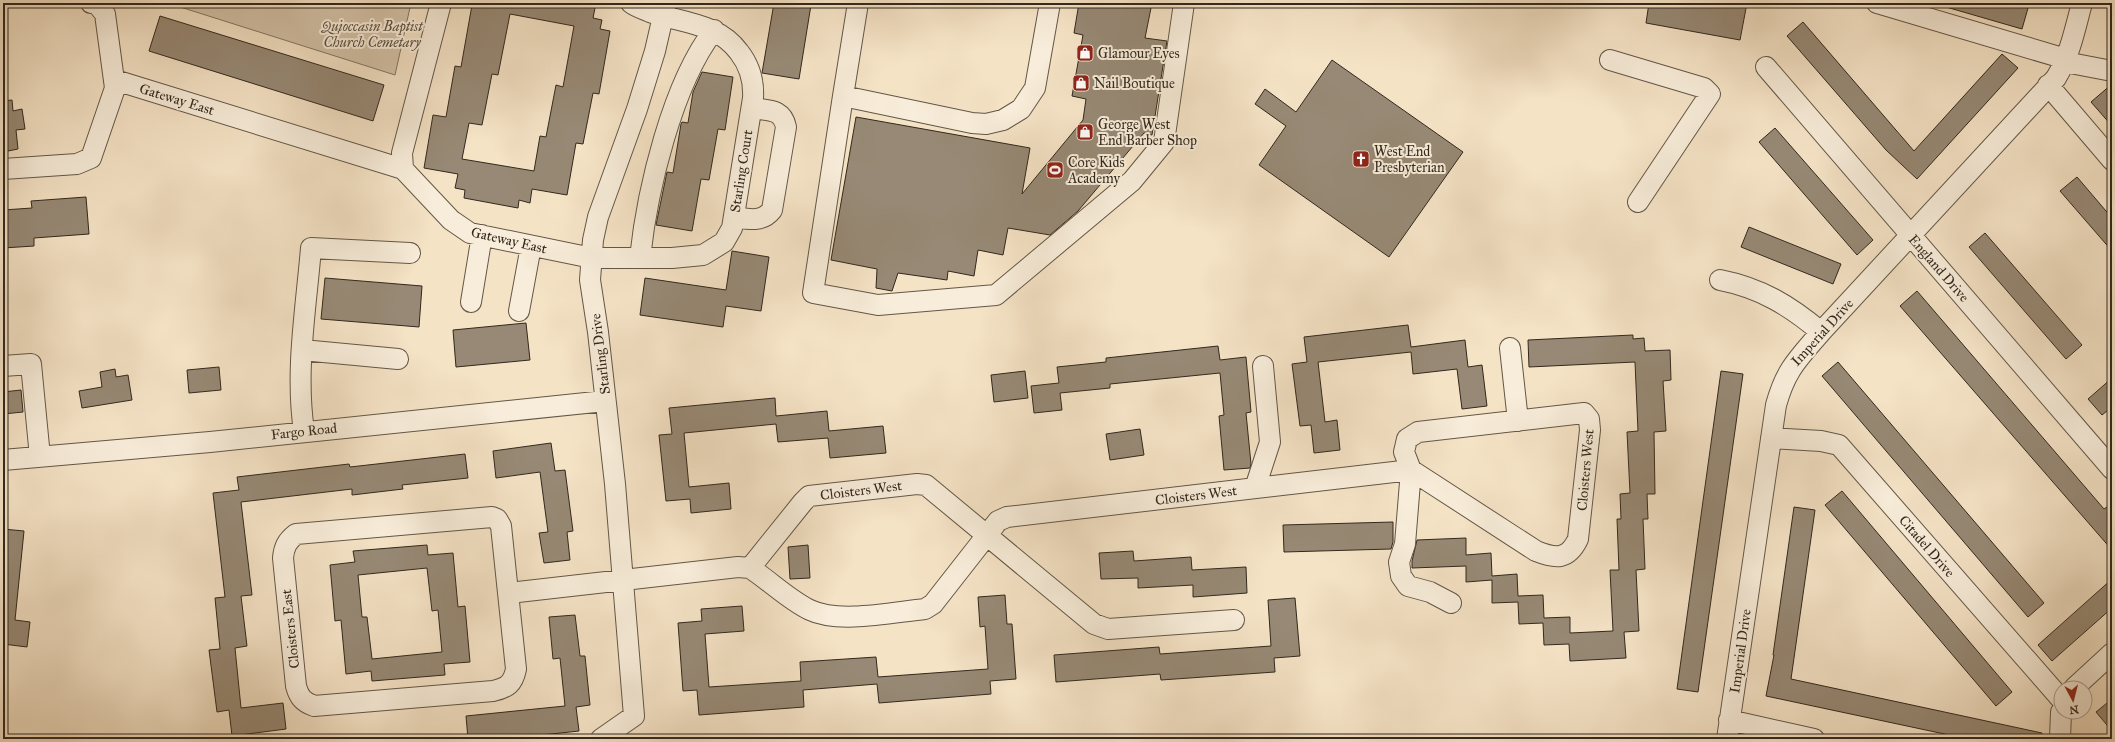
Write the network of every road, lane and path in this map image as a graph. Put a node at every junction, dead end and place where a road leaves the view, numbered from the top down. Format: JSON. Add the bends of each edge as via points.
{"nodes":[{"id":1,"x":91,"y":3,"type":"edge"},
{"id":2,"x":441,"y":3,"type":"edge"},
{"id":3,"x":631,"y":3,"type":"edge"},
{"id":4,"x":858,"y":3,"type":"edge"},
{"id":5,"x":1050,"y":3,"type":"edge"},
{"id":6,"x":1184,"y":3,"type":"edge"},
{"id":7,"x":1877,"y":3,"type":"edge"},
{"id":8,"x":2082,"y":3,"type":"edge"},
{"id":9,"x":664,"y":10,"type":"edge"},
{"id":10,"x":714,"y":30,"type":"junction"},
{"id":11,"x":1610,"y":60,"type":"dead end"},
{"id":12,"x":2066,"y":61,"type":"junction"},
{"id":13,"x":1766,"y":67,"type":"dead end"},
{"id":14,"x":2112,"y":71,"type":"edge"},
{"id":15,"x":115,"y":80,"type":"junction"},
{"id":16,"x":2048,"y":85,"type":"junction"},
{"id":17,"x":843,"y":96,"type":"junction"},
{"id":18,"x":752,"y":108,"type":"junction"},
{"id":19,"x":2112,"y":160,"type":"edge"},
{"id":20,"x":3,"y":169,"type":"edge"},
{"id":21,"x":403,"y":169,"type":"junction"},
{"id":22,"x":1638,"y":202,"type":"dead end"},
{"id":23,"x":734,"y":217,"type":"junction"},
{"id":24,"x":482,"y":235,"type":"junction"},
{"id":25,"x":1910,"y":235,"type":"junction"},
{"id":26,"x":531,"y":246,"type":"junction"},
{"id":27,"x":410,"y":253,"type":"dead end"},
{"id":28,"x":592,"y":258,"type":"junction"},
{"id":29,"x":640,"y":258,"type":"junction"},
{"id":30,"x":1720,"y":280,"type":"dead end"},
{"id":31,"x":471,"y":302,"type":"dead end"},
{"id":32,"x":519,"y":311,"type":"dead end"},
{"id":33,"x":1821,"y":332,"type":"junction"},
{"id":34,"x":1510,"y":348,"type":"dead end"},
{"id":35,"x":302,"y":350,"type":"junction"},
{"id":36,"x":398,"y":359,"type":"dead end"},
{"id":37,"x":3,"y":366,"type":"edge"},
{"id":38,"x":1263,"y":366,"type":"dead end"},
{"id":39,"x":605,"y":401,"type":"junction"},
{"id":40,"x":1518,"y":421,"type":"junction"},
{"id":41,"x":304,"y":431,"type":"junction"},
{"id":42,"x":1771,"y":438,"type":"junction"},
{"id":43,"x":40,"y":457,"type":"junction"},
{"id":44,"x":3,"y":460,"type":"edge"},
{"id":45,"x":2110,"y":463,"type":"edge"},
{"id":46,"x":1411,"y":470,"type":"junction"},
{"id":47,"x":1255,"y":488,"type":"junction"},
{"id":48,"x":988,"y":534,"type":"junction"},
{"id":49,"x":750,"y":568,"type":"junction"},
{"id":50,"x":624,"y":580,"type":"junction"},
{"id":51,"x":509,"y":593,"type":"junction"},
{"id":52,"x":1451,"y":603,"type":"dead end"},
{"id":53,"x":1234,"y":620,"type":"dead end"},
{"id":54,"x":2112,"y":653,"type":"edge"},
{"id":55,"x":2083,"y":680,"type":"edge"},
{"id":56,"x":2053,"y":690,"type":"edge"},
{"id":57,"x":2061,"y":720,"type":"edge"},
{"id":58,"x":1728,"y":730,"type":"edge"},
{"id":59,"x":601,"y":739,"type":"edge"},
{"id":60,"x":1814,"y":739,"type":"edge"},
{"id":61,"x":2060,"y":739,"type":"edge"}],
"edges":[{"from":1,"to":15,"type":"street","via":[[96,4],[105,14]]},
{"from":2,"to":21,"type":"street","via":[[402,153]]},
{"from":3,"to":9,"type":"street"},
{"from":4,"to":17,"type":"street"},
{"from":5,"to":17,"type":"street","via":[[1035,88],[1021,109],[1003,120],[986,124],[972,123]]},
{"from":6,"to":17,"type":"street","via":[[1164,142],[1132,181],[996,296],[878,305],[814,293]]},
{"from":7,"to":12,"type":"street"},
{"from":8,"to":12,"type":"street","name":"Imperial Drive"},
{"from":9,"to":10,"type":"street","name":"Starling Court"},
{"from":9,"to":28,"type":"street","name":"Starling Drive","via":[[655,51],[637,109],[598,217]]},
{"from":10,"to":18,"type":"street","name":"Starling Court","via":[[725,36],[745,60],[754,86]]},
{"from":10,"to":29,"type":"street","via":[[705,41],[681,87],[645,215]]},
{"from":11,"to":22,"type":"street","via":[[1704,88],[1710,94]]},
{"from":12,"to":14,"type":"street"},
{"from":12,"to":16,"type":"street","name":"Imperial Drive"},
{"from":13,"to":25,"type":"street","name":"England Drive"},
{"from":15,"to":20,"type":"street","via":[[114,96],[91,158],[77,164]]},
{"from":15,"to":21,"type":"street","name":"Gateway East"},
{"from":16,"to":19,"type":"street"},
{"from":16,"to":25,"type":"street","name":"Imperial Drive"},
{"from":18,"to":23,"type":"street","name":"Starling Court"},
{"from":18,"to":23,"type":"street","via":[[779,113],[784,118],[786,127],[772,210],[767,217],[757,220]]},
{"from":21,"to":24,"type":"street","name":"Gateway East","via":[[451,220],[470,233]]},
{"from":23,"to":29,"type":"street","name":"Starling Court","via":[[732,228],[724,242],[703,255]]},
{"from":24,"to":26,"type":"street","name":"Gateway East"},
{"from":24,"to":31,"type":"street"},
{"from":25,"to":33,"type":"street","name":"Imperial Drive"},
{"from":25,"to":45,"type":"street","name":"England Drive"},
{"from":26,"to":28,"type":"street","name":"Gateway East"},
{"from":26,"to":32,"type":"street"},
{"from":27,"to":35,"type":"street","via":[[311,248]]},
{"from":28,"to":29,"type":"street","name":"Starling Court"},
{"from":28,"to":39,"type":"street","name":"Starling Drive","via":[[590,280]]},
{"from":30,"to":33,"type":"street","via":[[1786,304]]},
{"from":33,"to":42,"type":"street","name":"Imperial Drive","via":[[1790,368],[1782,383]]},
{"from":34,"to":40,"type":"street"},
{"from":35,"to":36,"type":"street"},
{"from":35,"to":41,"type":"street","via":[[300,410]]},
{"from":37,"to":43,"type":"street","via":[[31,364]]},
{"from":38,"to":47,"type":"street","via":[[1270,442]]},
{"from":39,"to":41,"type":"street","name":"Fargo Road"},
{"from":39,"to":50,"type":"street","name":"Starling Drive"},
{"from":40,"to":46,"type":"street","name":"Cloisters West","via":[[1418,432],[1407,439],[1404,452]]},
{"from":40,"to":46,"type":"street","name":"Cloisters West","via":[[1584,414],[1589,419],[1578,539],[1573,550],[1562,556],[1551,557],[1536,551]]},
{"from":41,"to":43,"type":"street","name":"Fargo Road"},
{"from":42,"to":56,"type":"street","name":"Citadel Drive","via":[[1821,441],[1839,445]]},
{"from":42,"to":58,"type":"street","name":"Imperial Drive"},
{"from":43,"to":44,"type":"street","name":"Fargo Road"},
{"from":46,"to":47,"type":"street","name":"Cloisters West"},
{"from":46,"to":52,"type":"street","via":[[1405,544],[1399,562],[1401,576],[1408,586],[1430,592]]},
{"from":47,"to":48,"type":"street","name":"Cloisters West","via":[[1007,517],[998,521]]},
{"from":48,"to":49,"type":"street","name":"Cloisters West","via":[[933,604],[926,609],[843,617],[828,616],[810,610]]},
{"from":48,"to":49,"type":"street","name":"Cloisters West","via":[[926,484],[815,495],[803,502]]},
{"from":48,"to":53,"type":"street","name":"Cloisters West","via":[[1094,624],[1108,629]]},
{"from":49,"to":50,"type":"street","via":[[738,567]]},
{"from":50,"to":51,"type":"street"},
{"from":50,"to":59,"type":"street","name":"Starling Drive","via":[[634,716]]},
{"from":51,"to":51,"type":"street","name":"Cloisters East","via":[[516,669],[510,686],[493,691],[314,706],[299,697],[283,558],[284,547],[296,534],[492,517],[497,519],[501,526]]},
{"from":54,"to":55,"type":"street"},
{"from":57,"to":61,"type":"street"},
{"from":58,"to":60,"type":"street"}]}
